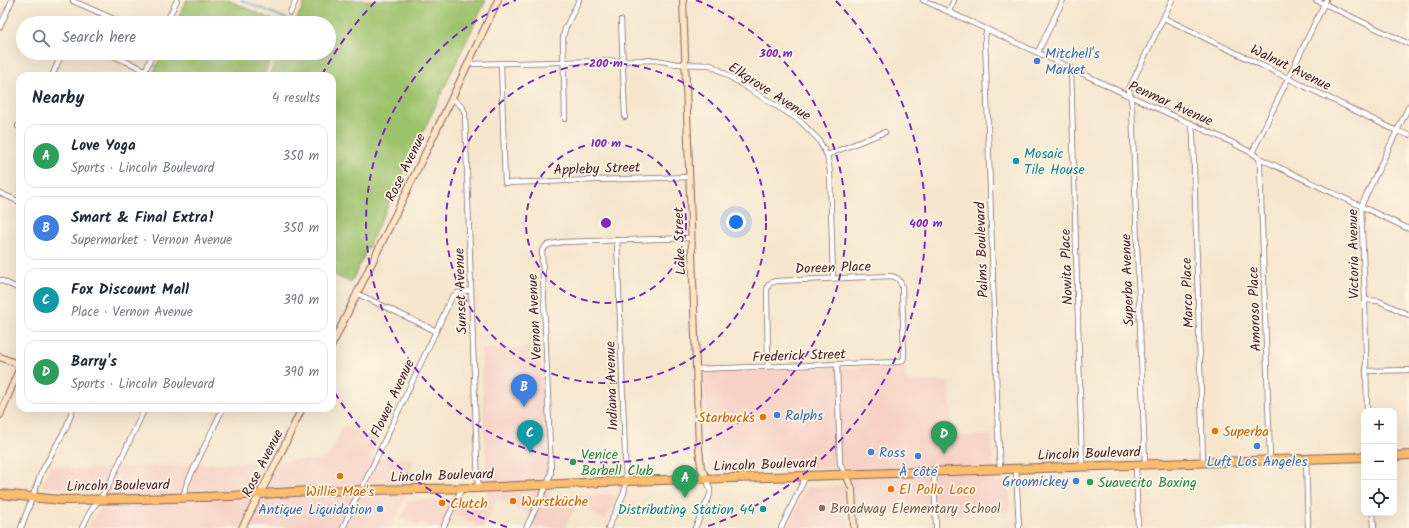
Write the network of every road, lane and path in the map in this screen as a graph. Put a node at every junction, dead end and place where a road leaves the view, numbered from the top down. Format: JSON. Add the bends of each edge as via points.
{"nodes":[{"id":1,"x":12,"y":0,"type":"edge"},
{"id":2,"x":177,"y":0,"type":"edge"},
{"id":3,"x":296,"y":0,"type":"edge"},
{"id":4,"x":498,"y":0,"type":"edge"},
{"id":5,"x":579,"y":0,"type":"edge"},
{"id":6,"x":683,"y":0,"type":"edge"},
{"id":7,"x":923,"y":0,"type":"edge"},
{"id":8,"x":954,"y":0,"type":"edge"},
{"id":9,"x":1063,"y":0,"type":"edge"},
{"id":10,"x":1172,"y":0,"type":"edge"},
{"id":11,"x":1316,"y":0,"type":"edge"},
{"id":12,"x":73,"y":1,"type":"edge"},
{"id":13,"x":1325,"y":2,"type":"edge"},
{"id":14,"x":949,"y":11,"type":"junction"},
{"id":15,"x":290,"y":14,"type":"dead end"},
{"id":16,"x":107,"y":16,"type":"edge"},
{"id":17,"x":169,"y":16,"type":"edge"},
{"id":18,"x":1164,"y":18,"type":"junction"},
{"id":19,"x":621,"y":20,"type":"dead end"},
{"id":20,"x":0,"y":27,"type":"edge"},
{"id":21,"x":987,"y":30,"type":"junction"},
{"id":22,"x":1409,"y":44,"type":"edge"},
{"id":23,"x":1038,"y":52,"type":"junction"},
{"id":24,"x":59,"y":60,"type":"edge"},
{"id":25,"x":123,"y":60,"type":"edge"},
{"id":26,"x":150,"y":60,"type":"edge"},
{"id":27,"x":622,"y":61,"type":"junction"},
{"id":28,"x":563,"y":62,"type":"junction"},
{"id":29,"x":468,"y":64,"type":"junction"},
{"id":30,"x":501,"y":64,"type":"junction"},
{"id":31,"x":686,"y":64,"type":"junction"},
{"id":32,"x":1072,"y":68,"type":"junction"},
{"id":33,"x":145,"y":70,"type":"joint"},
{"id":34,"x":54,"y":72,"type":"edge"},
{"id":35,"x":1287,"y":77,"type":"junction"},
{"id":36,"x":1130,"y":96,"type":"junction"},
{"id":37,"x":452,"y":98,"type":"junction"},
{"id":38,"x":1409,"y":106,"type":"edge"},
{"id":39,"x":625,"y":117,"type":"dead end"},
{"id":40,"x":565,"y":119,"type":"dead end"},
{"id":41,"x":1191,"y":123,"type":"junction"},
{"id":42,"x":1397,"y":131,"type":"junction"},
{"id":43,"x":885,"y":132,"type":"dead end"},
{"id":44,"x":1409,"y":135,"type":"edge"},
{"id":45,"x":1252,"y":153,"type":"junction"},
{"id":46,"x":827,"y":155,"type":"junction"},
{"id":47,"x":1259,"y":158,"type":"junction"},
{"id":48,"x":689,"y":176,"type":"junction"},
{"id":49,"x":0,"y":194,"type":"edge"},
{"id":50,"x":16,"y":200,"type":"edge"},
{"id":51,"x":1361,"y":206,"type":"junction"},
{"id":52,"x":1409,"y":229,"type":"edge"},
{"id":53,"x":691,"y":238,"type":"junction"},
{"id":54,"x":617,"y":240,"type":"junction"},
{"id":55,"x":833,"y":278,"type":"junction"},
{"id":56,"x":0,"y":280,"type":"edge"},
{"id":57,"x":16,"y":287,"type":"edge"},
{"id":58,"x":471,"y":290,"type":"junction"},
{"id":59,"x":356,"y":293,"type":"junction"},
{"id":60,"x":1365,"y":300,"type":"junction"},
{"id":61,"x":1409,"y":315,"type":"edge"},
{"id":62,"x":436,"y":331,"type":"junction"},
{"id":63,"x":336,"y":336,"type":"edge"},
{"id":64,"x":0,"y":357,"type":"edge"},
{"id":65,"x":904,"y":360,"type":"joint"},
{"id":66,"x":16,"y":364,"type":"edge"},
{"id":67,"x":836,"y":365,"type":"junction"},
{"id":68,"x":768,"y":367,"type":"junction"},
{"id":69,"x":696,"y":370,"type":"junction"},
{"id":70,"x":1409,"y":370,"type":"edge"},
{"id":71,"x":1366,"y":371,"type":"junction"},
{"id":72,"x":16,"y":377,"type":"edge"},
{"id":73,"x":1367,"y":408,"type":"edge"},
{"id":74,"x":72,"y":412,"type":"edge"},
{"id":75,"x":143,"y":412,"type":"edge"},
{"id":76,"x":221,"y":412,"type":"edge"},
{"id":77,"x":300,"y":412,"type":"edge"},
{"id":78,"x":0,"y":415,"type":"edge"},
{"id":79,"x":1409,"y":455,"type":"edge"},
{"id":80,"x":1361,"y":456,"type":"edge"},
{"id":81,"x":1397,"y":456,"type":"edge"},
{"id":82,"x":1306,"y":458,"type":"junction"},
{"id":83,"x":1270,"y":459,"type":"junction"},
{"id":84,"x":1203,"y":462,"type":"junction"},
{"id":85,"x":1144,"y":464,"type":"junction"},
{"id":86,"x":1136,"y":465,"type":"junction"},
{"id":87,"x":1082,"y":466,"type":"junction"},
{"id":88,"x":1000,"y":469,"type":"junction"},
{"id":89,"x":1016,"y":469,"type":"junction"},
{"id":90,"x":934,"y":471,"type":"junction"},
{"id":91,"x":846,"y":474,"type":"junction"},
{"id":92,"x":806,"y":476,"type":"junction"},
{"id":93,"x":707,"y":479,"type":"junction"},
{"id":94,"x":626,"y":481,"type":"junction"},
{"id":95,"x":547,"y":485,"type":"junction"},
{"id":96,"x":463,"y":488,"type":"junction"},
{"id":97,"x":478,"y":488,"type":"junction"},
{"id":98,"x":360,"y":491,"type":"junction"},
{"id":99,"x":0,"y":494,"type":"edge"},
{"id":100,"x":260,"y":494,"type":"junction"},
{"id":101,"x":183,"y":497,"type":"junction"},
{"id":102,"x":33,"y":498,"type":"junction"},
{"id":103,"x":100,"y":500,"type":"junction"},
{"id":104,"x":1373,"y":516,"type":"edge"},
{"id":105,"x":21,"y":528,"type":"edge"},
{"id":106,"x":82,"y":528,"type":"edge"},
{"id":107,"x":242,"y":528,"type":"edge"},
{"id":108,"x":343,"y":528,"type":"edge"},
{"id":109,"x":443,"y":528,"type":"edge"},
{"id":110,"x":526,"y":528,"type":"edge"},
{"id":111,"x":608,"y":528,"type":"edge"},
{"id":112,"x":695,"y":528,"type":"edge"},
{"id":113,"x":782,"y":528,"type":"edge"},
{"id":114,"x":854,"y":528,"type":"edge"},
{"id":115,"x":936,"y":528,"type":"edge"},
{"id":116,"x":1019,"y":528,"type":"edge"},
{"id":117,"x":1138,"y":528,"type":"edge"},
{"id":118,"x":1308,"y":528,"type":"edge"},
{"id":119,"x":1374,"y":528,"type":"edge"}],
"edges":[{"from":1,"to":20,"type":"street"},
{"from":2,"to":17,"type":"street"},
{"from":3,"to":15,"type":"street"},
{"from":4,"to":29,"type":"street","name":"Rose Avenue"},
{"from":5,"to":28,"type":"street","via":[[564,33]]},
{"from":6,"to":31,"type":"street","name":"Lake Street"},
{"from":7,"to":14,"type":"street","name":"Penmar Avenue"},
{"from":8,"to":14,"type":"street"},
{"from":9,"to":23,"type":"street"},
{"from":10,"to":18,"type":"street"},
{"from":11,"to":13,"type":"street"},
{"from":12,"to":16,"type":"street"},
{"from":13,"to":22,"type":"street"},
{"from":13,"to":35,"type":"street"},
{"from":14,"to":21,"type":"street","name":"Penmar Avenue"},
{"from":18,"to":35,"type":"street","name":"Walnut Avenue"},
{"from":18,"to":36,"type":"street","via":[[1129,89]]},
{"from":19,"to":27,"type":"street"},
{"from":21,"to":23,"type":"street","name":"Penmar Avenue"},
{"from":21,"to":88,"type":"street","name":"Palms Boulevard","via":[[985,36]]},
{"from":23,"to":32,"type":"street","name":"Penmar Avenue"},
{"from":24,"to":34,"type":"street"},
{"from":25,"to":33,"type":"street"},
{"from":26,"to":33,"type":"street"},
{"from":27,"to":28,"type":"street","name":"Elkgrove Avenue"},
{"from":27,"to":31,"type":"street","name":"Elkgrove Avenue","via":[[655,60]]},
{"from":27,"to":39,"type":"street"},
{"from":28,"to":30,"type":"street","name":"Elkgrove Avenue"},
{"from":28,"to":40,"type":"street"},
{"from":29,"to":30,"type":"street","name":"Elkgrove Avenue"},
{"from":29,"to":37,"type":"street","name":"Rose Avenue"},
{"from":30,"to":48,"type":"street","name":"Appleby Street","via":[[505,183]]},
{"from":31,"to":46,"type":"street","name":"Elkgrove Avenue","via":[[711,65],[788,113],[818,138]]},
{"from":31,"to":48,"type":"street","name":"Lake Street"},
{"from":32,"to":36,"type":"street","name":"Penmar Avenue"},
{"from":32,"to":87,"type":"street","name":"Nowita Place"},
{"from":35,"to":42,"type":"street","name":"Walnut Avenue"},
{"from":35,"to":45,"type":"street"},
{"from":36,"to":41,"type":"street","name":"Penmar Avenue"},
{"from":36,"to":85,"type":"street","name":"Superba Avenue"},
{"from":37,"to":58,"type":"street","name":"Sunset Avenue","via":[[463,108],[465,114]]},
{"from":37,"to":59,"type":"street","name":"Rose Avenue"},
{"from":38,"to":42,"type":"street","name":"Victoria Avenue"},
{"from":41,"to":45,"type":"street","name":"Penmar Avenue"},
{"from":41,"to":84,"type":"street","name":"Marco Place","via":[[1194,134]]},
{"from":42,"to":44,"type":"street","name":"Walnut Avenue"},
{"from":42,"to":51,"type":"street","name":"Victoria Avenue"},
{"from":43,"to":46,"type":"street"},
{"from":45,"to":47,"type":"street","name":"Penmar Avenue"},
{"from":46,"to":55,"type":"street","name":"Elkgrove Avenue","via":[[830,172]]},
{"from":47,"to":51,"type":"street","name":"Penmar Avenue"},
{"from":47,"to":83,"type":"street","name":"Amoroso Place"},
{"from":48,"to":53,"type":"street","name":"Lake Street"},
{"from":49,"to":50,"type":"street"},
{"from":51,"to":52,"type":"street","name":"Penmar Avenue"},
{"from":51,"to":60,"type":"street","name":"Victoria Avenue"},
{"from":53,"to":54,"type":"street"},
{"from":53,"to":69,"type":"street","name":"Lake Street"},
{"from":54,"to":94,"type":"street","name":"Indiana Avenue"},
{"from":54,"to":95,"type":"street","name":"Vernon Avenue","via":[[562,242],[547,245],[542,251],[551,473]]},
{"from":55,"to":65,"type":"street","name":"Doreen Place","via":[[898,278],[902,287]]},
{"from":55,"to":68,"type":"street","name":"Doreen Place","via":[[777,281],[769,284],[766,304]]},
{"from":56,"to":57,"type":"street"},
{"from":58,"to":62,"type":"street","name":"Flower Avenue","via":[[457,293],[452,297]]},
{"from":58,"to":97,"type":"street","name":"Sunset Avenue"},
{"from":59,"to":62,"type":"street"},
{"from":59,"to":63,"type":"street","name":"Rose Avenue"},
{"from":60,"to":61,"type":"street","via":[[1379,301]]},
{"from":60,"to":71,"type":"street","name":"Victoria Avenue"},
{"from":62,"to":98,"type":"street","name":"Flower Avenue"},
{"from":64,"to":66,"type":"street"},
{"from":65,"to":67,"type":"street","name":"Frederick Street"},
{"from":67,"to":68,"type":"street","name":"Frederick Street"},
{"from":67,"to":91,"type":"street","via":[[840,464]]},
{"from":68,"to":69,"type":"street","name":"Frederick Street"},
{"from":69,"to":93,"type":"street","name":"Lake Street","via":[[701,468]]},
{"from":70,"to":71,"type":"street"},
{"from":71,"to":73,"type":"street","name":"Victoria Avenue"},
{"from":72,"to":78,"type":"street"},
{"from":74,"to":102,"type":"street","via":[[35,487]]},
{"from":75,"to":103,"type":"street"},
{"from":76,"to":101,"type":"street","via":[[187,483]]},
{"from":77,"to":100,"type":"street","name":"Rose Avenue"},
{"from":79,"to":81,"type":"highway"},
{"from":80,"to":82,"type":"highway","name":"Lincoln Boulevard"},
{"from":82,"to":83,"type":"highway","name":"Lincoln Boulevard"},
{"from":82,"to":118,"type":"street"},
{"from":83,"to":84,"type":"highway","name":"Lincoln Boulevard"},
{"from":84,"to":85,"type":"highway","name":"Lincoln Boulevard"},
{"from":85,"to":86,"type":"highway","name":"Lincoln Boulevard"},
{"from":86,"to":87,"type":"highway","name":"Lincoln Boulevard"},
{"from":86,"to":117,"type":"street"},
{"from":87,"to":89,"type":"highway","name":"Lincoln Boulevard"},
{"from":88,"to":89,"type":"highway","name":"Lincoln Boulevard"},
{"from":88,"to":90,"type":"highway","name":"Lincoln Boulevard"},
{"from":89,"to":116,"type":"street"},
{"from":90,"to":91,"type":"highway","name":"Lincoln Boulevard"},
{"from":90,"to":115,"type":"street"},
{"from":91,"to":92,"type":"highway","name":"Lincoln Boulevard"},
{"from":91,"to":114,"type":"street","via":[[852,489]]},
{"from":92,"to":93,"type":"highway","name":"Lincoln Boulevard"},
{"from":92,"to":113,"type":"street"},
{"from":93,"to":94,"type":"highway","name":"Lincoln Boulevard"},
{"from":93,"to":112,"type":"street","via":[[710,495]]},
{"from":94,"to":95,"type":"highway","name":"Lincoln Boulevard"},
{"from":94,"to":111,"type":"street","name":"Indiana Avenue","via":[[624,493]]},
{"from":95,"to":97,"type":"highway","name":"Lincoln Boulevard"},
{"from":95,"to":110,"type":"street","name":"Vernon Avenue"},
{"from":96,"to":97,"type":"highway","name":"Lincoln Boulevard"},
{"from":96,"to":98,"type":"highway","name":"Lincoln Boulevard"},
{"from":96,"to":109,"type":"street"},
{"from":98,"to":100,"type":"highway","name":"Lincoln Boulevard"},
{"from":98,"to":108,"type":"street","name":"Flower Avenue"},
{"from":99,"to":102,"type":"highway","name":"Lincoln Boulevard"},
{"from":100,"to":101,"type":"highway","name":"Lincoln Boulevard"},
{"from":100,"to":107,"type":"street","name":"Rose Avenue"},
{"from":101,"to":103,"type":"highway","name":"Lincoln Boulevard"},
{"from":102,"to":103,"type":"highway","name":"Lincoln Boulevard"},
{"from":102,"to":105,"type":"street"},
{"from":103,"to":106,"type":"street"},
{"from":104,"to":119,"type":"street"}]}
